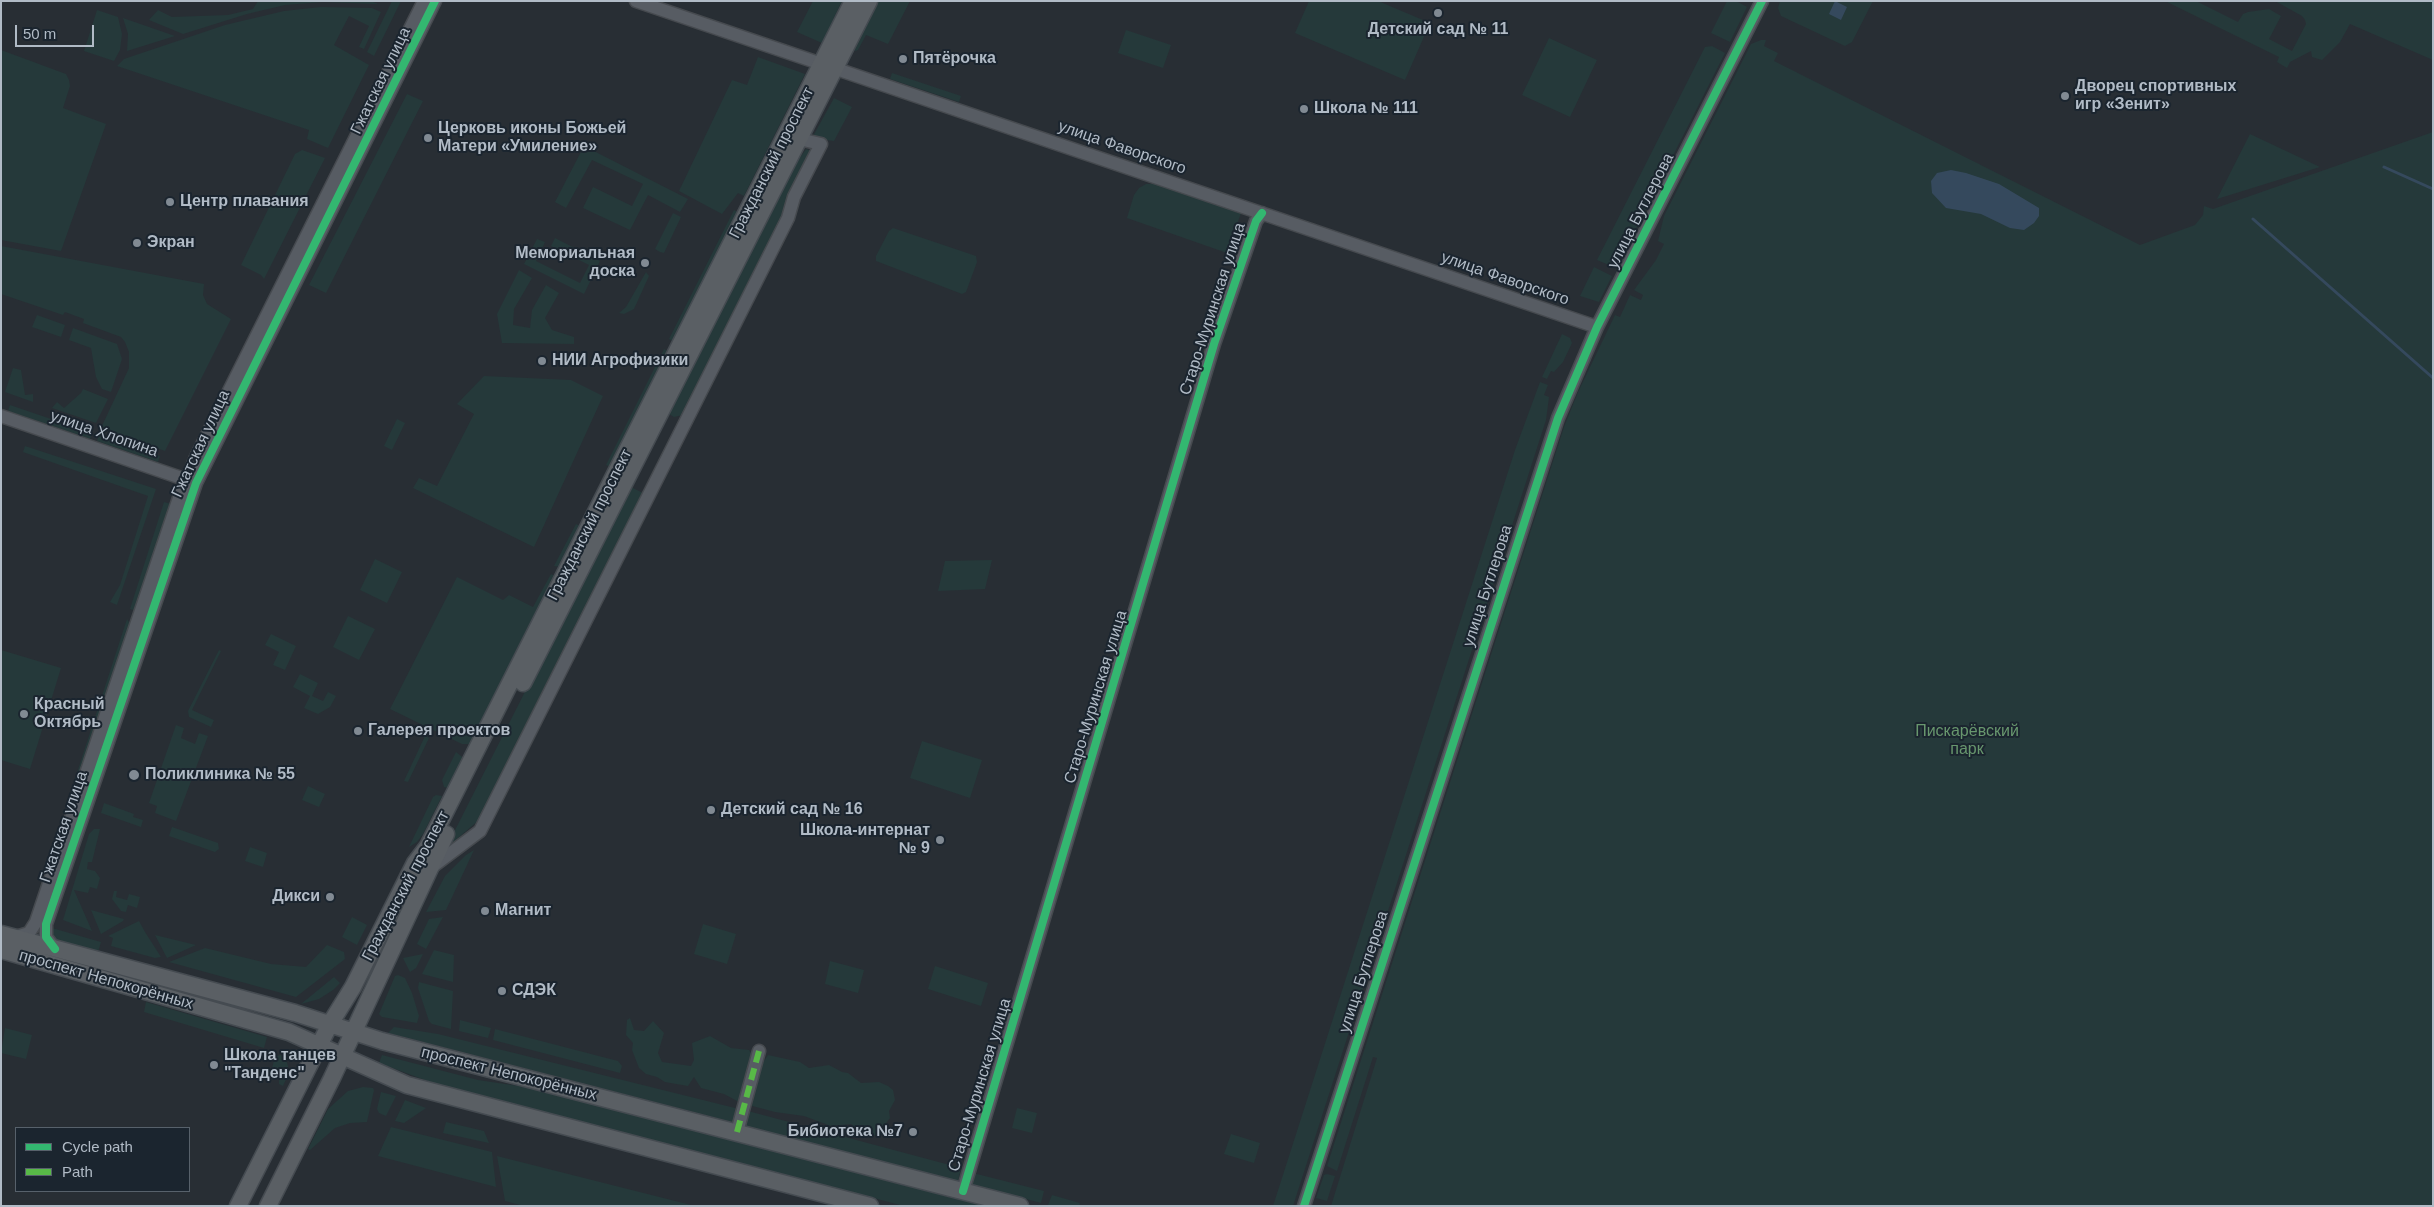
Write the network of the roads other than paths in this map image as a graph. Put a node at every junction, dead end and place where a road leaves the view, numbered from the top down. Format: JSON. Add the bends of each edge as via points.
{"nodes":[{"id":1,"x":424,"y":1,"type":"edge"},
{"id":2,"x":436,"y":1,"type":"edge"},
{"id":3,"x":636,"y":1,"type":"edge"},
{"id":4,"x":853,"y":1,"type":"edge"},
{"id":5,"x":869,"y":1,"type":"edge"},
{"id":6,"x":1762,"y":1,"type":"edge"},
{"id":7,"x":828,"y":67,"type":"junction"},
{"id":8,"x":800,"y":139,"type":"junction"},
{"id":9,"x":1262,"y":213,"type":"junction"},
{"id":10,"x":1597,"y":327,"type":"junction"},
{"id":11,"x":1,"y":416,"type":"edge"},
{"id":12,"x":191,"y":481,"type":"junction"},
{"id":13,"x":432,"y":867,"type":"junction"},
{"id":14,"x":7,"y":936,"type":"edge"},
{"id":15,"x":55,"y":949,"type":"junction"},
{"id":16,"x":1,"y":950,"type":"edge"},
{"id":17,"x":330,"y":1024,"type":"junction"},
{"id":18,"x":353,"y":1032,"type":"junction"},
{"id":19,"x":320,"y":1044,"type":"junction"},
{"id":20,"x":759,"y":1051,"type":"dead end"},
{"id":21,"x":342,"y":1056,"type":"junction"},
{"id":22,"x":737,"y":1132,"type":"junction"},
{"id":23,"x":963,"y":1191,"type":"junction"},
{"id":24,"x":238,"y":1206,"type":"edge"},
{"id":25,"x":268,"y":1206,"type":"edge"},
{"id":26,"x":870,"y":1206,"type":"edge"},
{"id":27,"x":1020,"y":1206,"type":"edge"},
{"id":28,"x":1304,"y":1206,"type":"edge"}],
"edges":[{"from":1,"to":12,"type":"street","name":"Гжатская улица"},
{"from":2,"to":12,"type":"street","name":"Гжатская улица"},
{"from":3,"to":7,"type":"street","name":"улица Фаворского"},
{"from":4,"to":7,"type":"main road","name":"Гражданский проспект"},
{"from":5,"to":7,"type":"main road","name":"Гражданский проспект"},
{"from":6,"to":10,"type":"street","name":"улица Бутлерова"},
{"from":7,"to":8,"type":"main road","name":"Гражданский проспект"},
{"from":7,"to":9,"type":"street","name":"улица Фаворского"},
{"from":7,"to":17,"type":"main road","name":"Гражданский проспект","via":[[428,846],[415,863],[353,987]]},
{"from":8,"to":13,"type":"main road","name":"Гражданский проспект"},
{"from":8,"to":13,"type":"street","name":"Гражданский проспект","via":[[820,144],[794,197],[788,218],[480,831]]},
{"from":9,"to":10,"type":"street","name":"улица Фаворского"},
{"from":9,"to":23,"type":"street","name":"Старо-Муринская улица","via":[[1256,221],[1214,344]]},
{"from":10,"to":28,"type":"street","name":"улица Бутлерова","via":[[1543,457]]},
{"from":11,"to":12,"type":"street","name":"улица Хлопина"},
{"from":12,"to":14,"type":"street","name":"Гжатская улица","via":[[36,922],[29,932]]},
{"from":12,"to":15,"type":"street","name":"Гжатская улица","via":[[46,924],[46,937]]},
{"from":13,"to":18,"type":"main road","name":"Гражданский проспект"},
{"from":14,"to":15,"type":"main road","name":"проспект Непокорённых"},
{"from":15,"to":17,"type":"main road","name":"проспект Непокорённых"},
{"from":16,"to":19,"type":"main road","name":"проспект Непокорённых","via":[[289,1032]]},
{"from":17,"to":18,"type":"main road","name":"проспект Непокорённых"},
{"from":17,"to":19,"type":"main road","name":"Гражданский проспект"},
{"from":18,"to":21,"type":"main road","name":"Гражданский проспект"},
{"from":18,"to":22,"type":"main road","name":"проспект Непокорённых"},
{"from":19,"to":21,"type":"main road","name":"проспект Непокорённых"},
{"from":19,"to":24,"type":"main road","name":"Гражданский проспект"},
{"from":20,"to":22,"type":"street"},
{"from":21,"to":25,"type":"main road","name":"Гражданский проспект"},
{"from":21,"to":26,"type":"main road","name":"проспект Непокорённых","via":[[407,1085],[435,1093]]},
{"from":22,"to":23,"type":"main road","name":"проспект Непокорённых"},
{"from":23,"to":27,"type":"main road","name":"проспект Непокорённых"}]}
